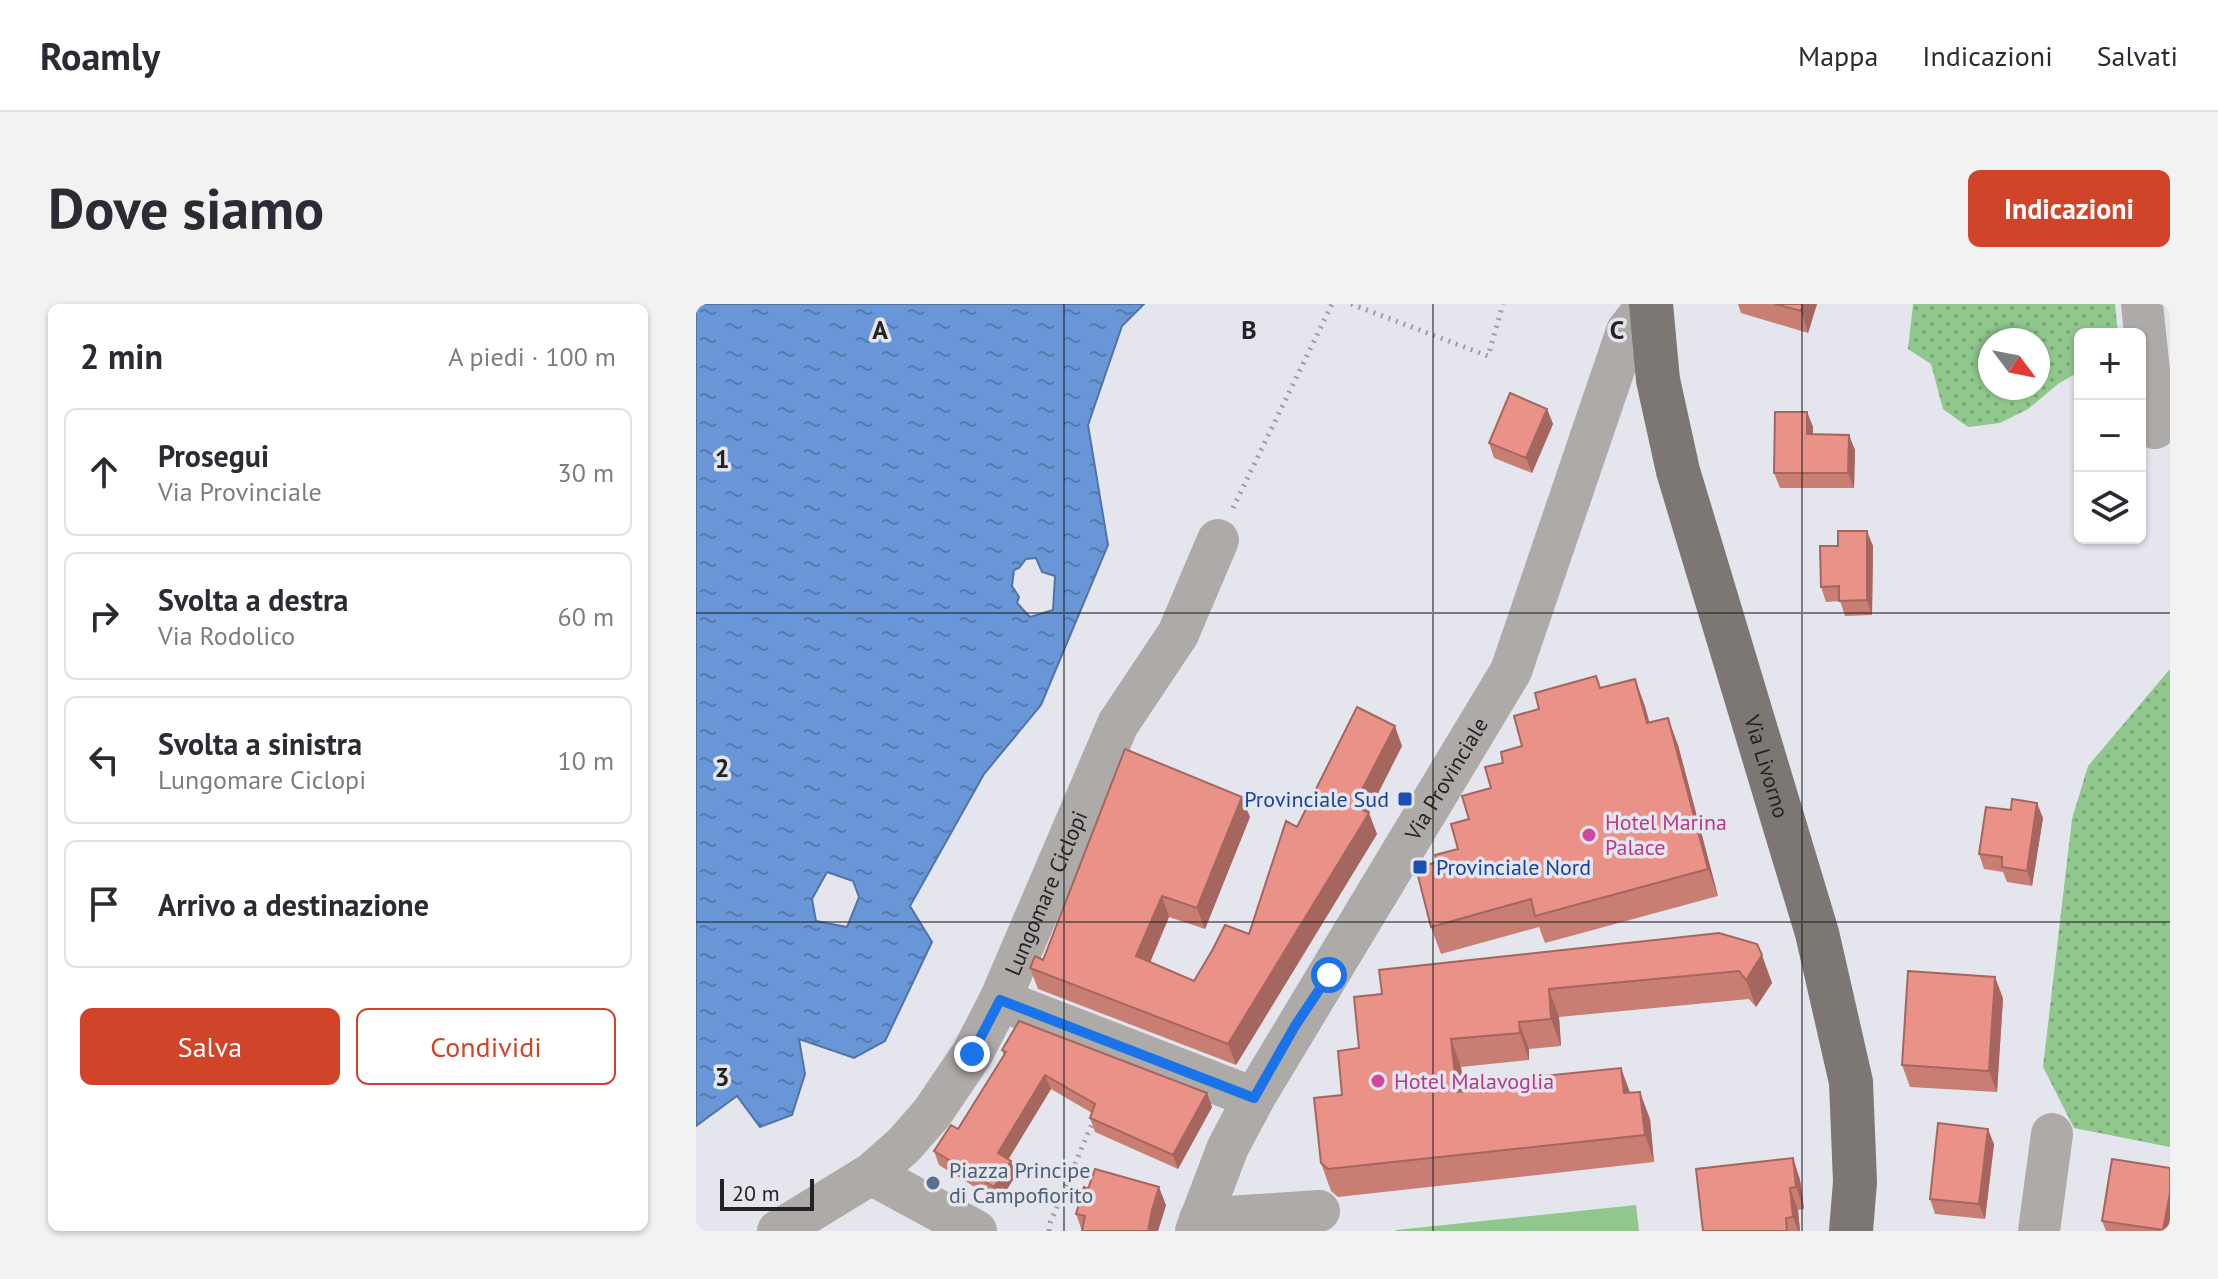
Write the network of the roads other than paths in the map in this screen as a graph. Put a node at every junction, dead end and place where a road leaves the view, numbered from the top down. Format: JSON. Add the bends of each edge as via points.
{"nodes":[{"id":1,"x":1649,"y":304,"type":"edge"},
{"id":2,"x":2142,"y":304,"type":"edge"},
{"id":3,"x":2155,"y":428,"type":"dead end"},
{"id":4,"x":1218,"y":540,"type":"road end"},
{"id":5,"x":1000,"y":1000,"type":"junction"},
{"id":6,"x":1254,"y":1098,"type":"junction"},
{"id":7,"x":2052,"y":1134,"type":"dead end"},
{"id":8,"x":871,"y":1174,"type":"junction"},
{"id":9,"x":1319,"y":1211,"type":"dead end"},
{"id":10,"x":832,"y":1216,"type":"edge"},
{"id":11,"x":1198,"y":1225,"type":"edge"},
{"id":12,"x":778,"y":1231,"type":"edge"},
{"id":13,"x":976,"y":1231,"type":"edge"},
{"id":14,"x":1851,"y":1231,"type":"edge"},
{"id":15,"x":2039,"y":1231,"type":"edge"}],
"edges":[{"from":1,"to":6,"type":"street","name":"Via Provinciale","via":[[1627,331],[1511,671]]},
{"from":1,"to":14,"type":"main road","name":"Via Livorno","via":[[1658,380],[1678,471],[1817,933],[1851,1082]]},
{"from":2,"to":3,"type":"street"},
{"from":4,"to":5,"type":"street","name":"Lungomare Ciclopi","via":[[1178,634],[1118,724]]},
{"from":5,"to":6,"type":"street"},
{"from":5,"to":8,"type":"street","name":"Lungomare Ciclopi","via":[[932,1113]]},
{"from":6,"to":11,"type":"street","name":"Via Provinciale","via":[[1228,1147]]},
{"from":7,"to":15,"type":"street"},
{"from":8,"to":10,"type":"street","name":"Lungomare Ciclopi"},
{"from":8,"to":13,"type":"street"},
{"from":9,"to":11,"type":"street"},
{"from":10,"to":12,"type":"street","name":"Lungomare Ciclopi"}]}
